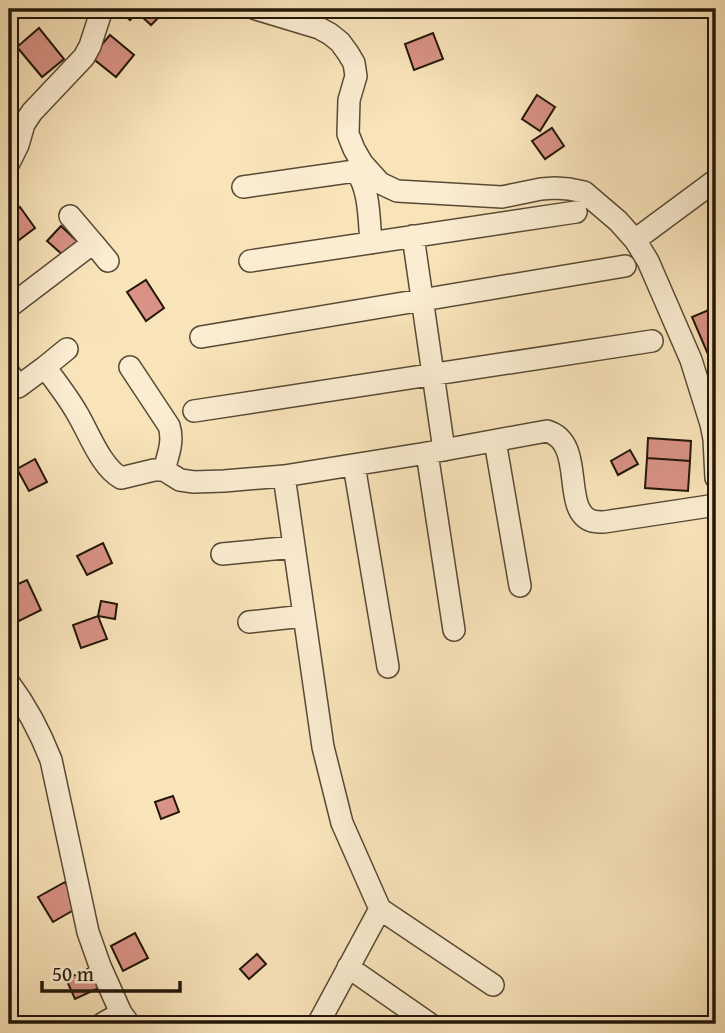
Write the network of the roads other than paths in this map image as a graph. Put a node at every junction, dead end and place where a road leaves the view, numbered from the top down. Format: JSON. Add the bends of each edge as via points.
{"nodes":[{"id":1,"x":102,"y":9,"type":"edge"},
{"id":2,"x":257,"y":9,"type":"edge"},
{"id":3,"x":9,"y":163,"type":"edge"},
{"id":4,"x":716,"y":180,"type":"edge"},
{"id":5,"x":243,"y":187,"type":"dead end"},
{"id":6,"x":576,"y":212,"type":"dead end"},
{"id":7,"x":70,"y":216,"type":"dead end"},
{"id":8,"x":413,"y":236,"type":"junction"},
{"id":9,"x":635,"y":240,"type":"junction"},
{"id":10,"x":93,"y":243,"type":"junction"},
{"id":11,"x":371,"y":243,"type":"junction"},
{"id":12,"x":108,"y":261,"type":"dead end"},
{"id":13,"x":250,"y":261,"type":"dead end"},
{"id":14,"x":625,"y":267,"type":"dead end"},
{"id":15,"x":422,"y":300,"type":"junction"},
{"id":16,"x":9,"y":307,"type":"edge"},
{"id":17,"x":201,"y":337,"type":"dead end"},
{"id":18,"x":652,"y":341,"type":"dead end"},
{"id":19,"x":67,"y":349,"type":"dead end"},
{"id":20,"x":45,"y":367,"type":"junction"},
{"id":21,"x":130,"y":367,"type":"dead end"},
{"id":22,"x":9,"y":373,"type":"edge"},
{"id":23,"x":433,"y":375,"type":"junction"},
{"id":24,"x":194,"y":411,"type":"dead end"},
{"id":25,"x":495,"y":440,"type":"junction"},
{"id":26,"x":436,"y":452,"type":"junction"},
{"id":27,"x":354,"y":465,"type":"junction"},
{"id":28,"x":164,"y":470,"type":"junction"},
{"id":29,"x":284,"y":475,"type":"junction"},
{"id":30,"x":716,"y":478,"type":"edge"},
{"id":31,"x":716,"y":505,"type":"edge"},
{"id":32,"x":294,"y":547,"type":"junction"},
{"id":33,"x":222,"y":554,"type":"dead end"},
{"id":34,"x":520,"y":586,"type":"dead end"},
{"id":35,"x":304,"y":616,"type":"junction"},
{"id":36,"x":249,"y":622,"type":"dead end"},
{"id":37,"x":454,"y":630,"type":"dead end"},
{"id":38,"x":388,"y":667,"type":"dead end"},
{"id":39,"x":9,"y":682,"type":"edge"},
{"id":40,"x":380,"y":909,"type":"junction"},
{"id":41,"x":348,"y":967,"type":"junction"},
{"id":42,"x":493,"y":985,"type":"dead end"},
{"id":43,"x":125,"y":1019,"type":"edge"},
{"id":44,"x":102,"y":1024,"type":"edge"},
{"id":45,"x":318,"y":1024,"type":"edge"},
{"id":46,"x":430,"y":1024,"type":"edge"}],
"edges":[{"from":1,"to":3,"type":"street","via":[[84,57],[32,112]]},
{"from":2,"to":9,"type":"street","via":[[319,28],[348,53],[356,76],[349,100],[348,134],[362,163],[380,183],[397,191],[502,197],[555,188],[584,192]]},
{"from":4,"to":9,"type":"street"},
{"from":5,"to":11,"type":"street","via":[[355,171],[365,190]]},
{"from":6,"to":8,"type":"street"},
{"from":7,"to":10,"type":"street"},
{"from":8,"to":11,"type":"street"},
{"from":8,"to":15,"type":"street"},
{"from":9,"to":30,"type":"street","via":[[691,360],[711,424]]},
{"from":10,"to":12,"type":"street"},
{"from":10,"to":16,"type":"street"},
{"from":11,"to":13,"type":"street"},
{"from":14,"to":15,"type":"street"},
{"from":15,"to":17,"type":"street"},
{"from":15,"to":23,"type":"street"},
{"from":18,"to":23,"type":"street"},
{"from":19,"to":20,"type":"street"},
{"from":20,"to":22,"type":"street","via":[[18,387]]},
{"from":20,"to":28,"type":"street","via":[[111,471],[128,478]]},
{"from":21,"to":28,"type":"street","via":[[172,435]]},
{"from":23,"to":24,"type":"street"},
{"from":23,"to":26,"type":"street"},
{"from":25,"to":26,"type":"street"},
{"from":25,"to":31,"type":"street","via":[[547,431],[559,436],[569,454],[580,511],[592,521]]},
{"from":25,"to":34,"type":"street"},
{"from":26,"to":27,"type":"street"},
{"from":26,"to":37,"type":"street"},
{"from":27,"to":29,"type":"street"},
{"from":27,"to":38,"type":"street"},
{"from":28,"to":29,"type":"street","via":[[194,482]]},
{"from":29,"to":32,"type":"street"},
{"from":32,"to":33,"type":"street"},
{"from":32,"to":35,"type":"street"},
{"from":35,"to":36,"type":"street"},
{"from":35,"to":40,"type":"street","via":[[331,783],[342,822]]},
{"from":39,"to":43,"type":"street","via":[[30,713],[51,760],[88,932]]},
{"from":40,"to":41,"type":"street"},
{"from":40,"to":42,"type":"street"},
{"from":41,"to":45,"type":"street"},
{"from":41,"to":46,"type":"street"},
{"from":43,"to":44,"type":"street"}]}
